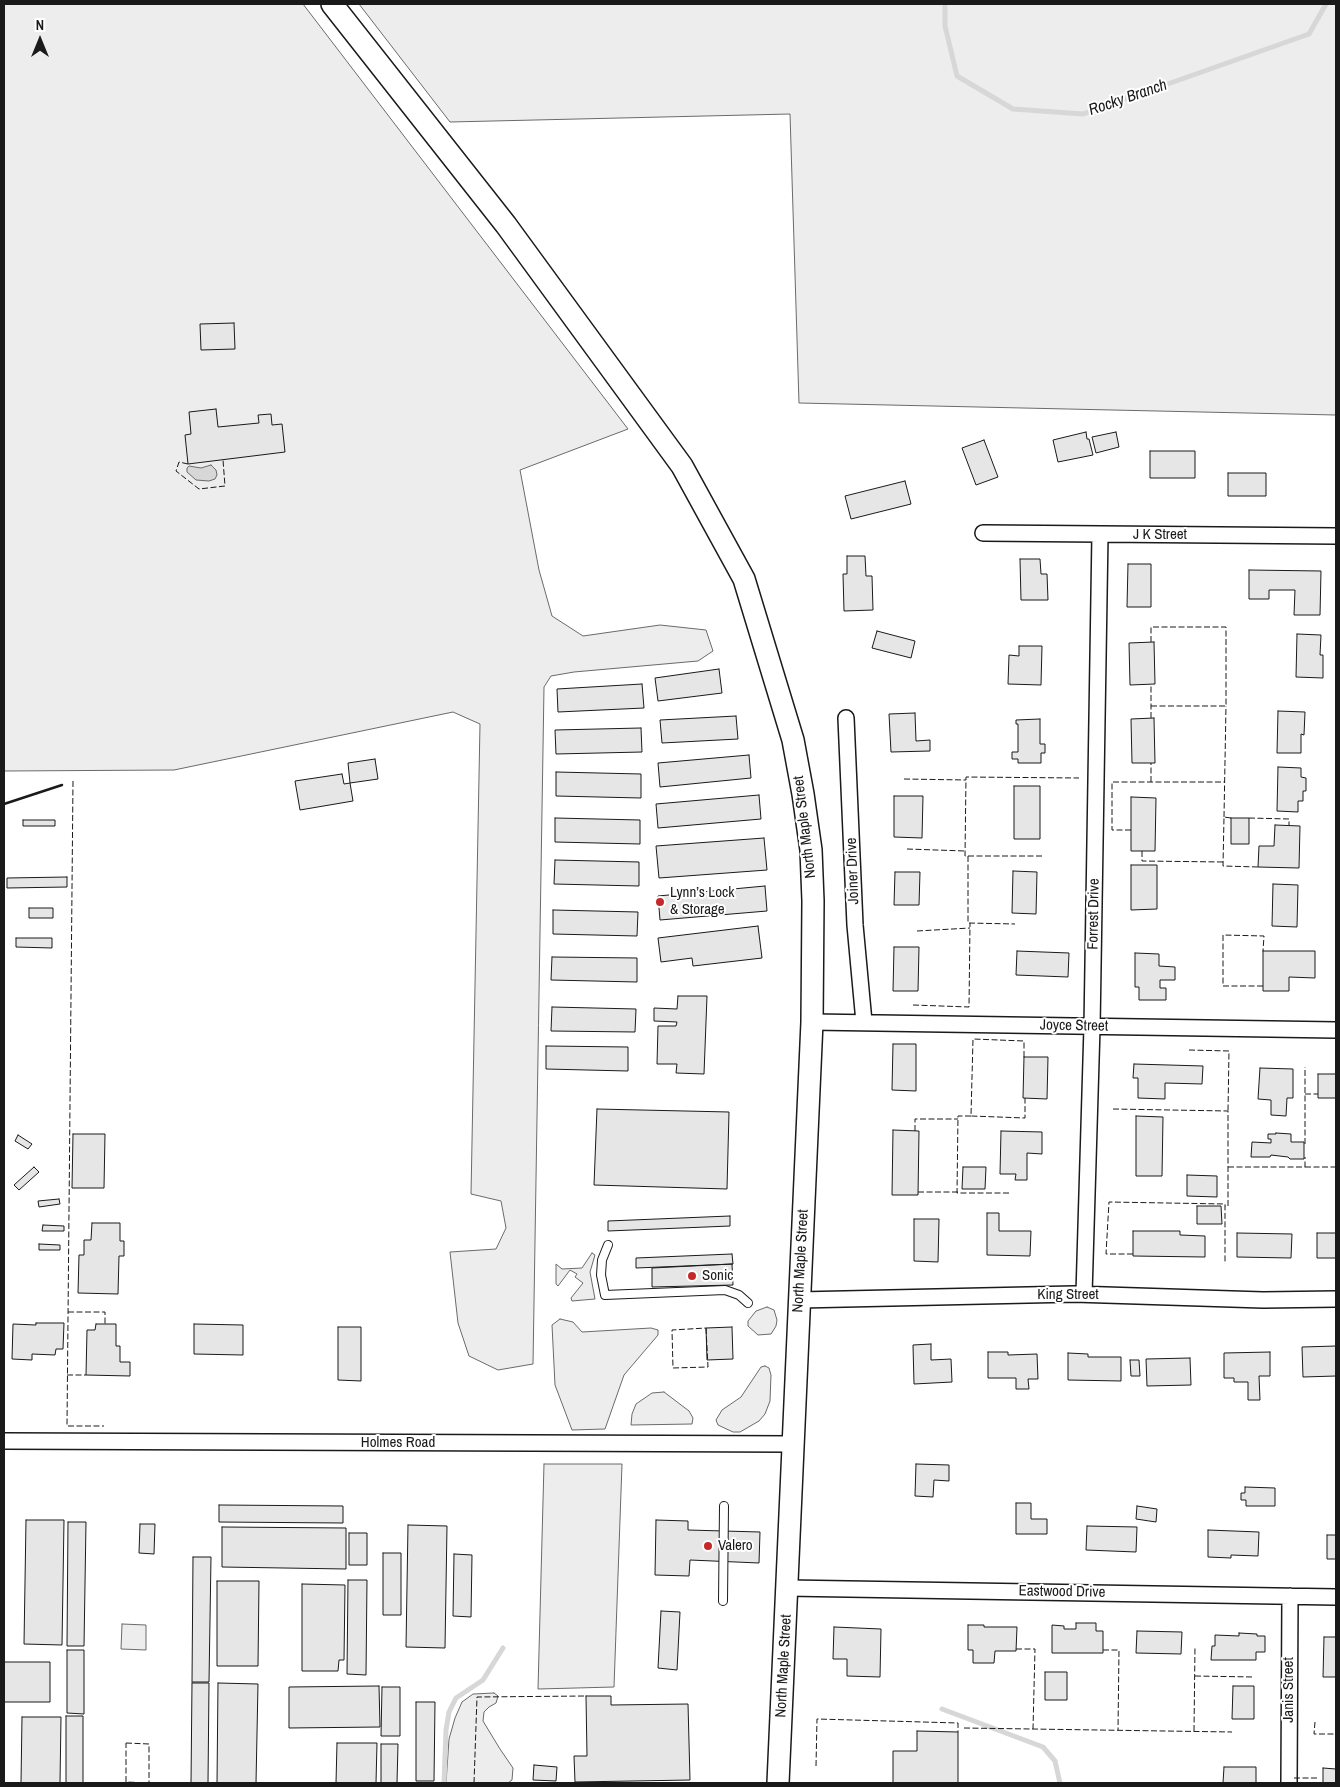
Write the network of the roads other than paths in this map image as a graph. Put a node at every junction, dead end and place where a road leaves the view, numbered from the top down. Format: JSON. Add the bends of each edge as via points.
{"nodes":[{"id":1,"x":332,"y":4,"type":"edge"},
{"id":2,"x":983,"y":533,"type":"dead end"},
{"id":3,"x":1100,"y":534,"type":"junction"},
{"id":4,"x":1336,"y":536,"type":"edge"},
{"id":5,"x":846,"y":718,"type":"dead end"},
{"id":6,"x":812,"y":1022,"type":"junction"},
{"id":7,"x":864,"y":1022,"type":"junction"},
{"id":8,"x":1092,"y":1027,"type":"junction"},
{"id":9,"x":1336,"y":1030,"type":"edge"},
{"id":10,"x":608,"y":1245,"type":"dead end"},
{"id":11,"x":1084,"y":1294,"type":"junction"},
{"id":12,"x":1336,"y":1299,"type":"edge"},
{"id":13,"x":799,"y":1300,"type":"junction"},
{"id":14,"x":748,"y":1303,"type":"dead end"},
{"id":15,"x":4,"y":1441,"type":"edge"},
{"id":16,"x":793,"y":1444,"type":"junction"},
{"id":17,"x":724,"y":1506,"type":"dead end"},
{"id":18,"x":787,"y":1588,"type":"junction"},
{"id":19,"x":1290,"y":1596,"type":"junction"},
{"id":20,"x":1336,"y":1597,"type":"edge"},
{"id":21,"x":723,"y":1601,"type":"dead end"},
{"id":22,"x":778,"y":1783,"type":"edge"},
{"id":23,"x":1289,"y":1783,"type":"edge"}],
"edges":[{"from":1,"to":6,"type":"main road","name":"North Maple Street","via":[[506,225],[682,466],[744,579],[793,740],[804,794],[813,901]]},
{"from":2,"to":3,"type":"street","name":"J K Street"},
{"from":3,"to":4,"type":"street","name":"J K Street"},
{"from":3,"to":8,"type":"street","name":"Forrest Drive"},
{"from":5,"to":7,"type":"street","name":"Joiner Drive","via":[[855,925]]},
{"from":6,"to":7,"type":"street","name":"Joyce Street"},
{"from":6,"to":13,"type":"main road","name":"North Maple Street"},
{"from":7,"to":8,"type":"street","name":"Joyce Street"},
{"from":8,"to":9,"type":"street","name":"Joyce Street"},
{"from":8,"to":11,"type":"street","name":"Forrest Drive"},
{"from":10,"to":14,"type":"lane","via":[[601,1275],[605,1295],[725,1290],[739,1295]]},
{"from":11,"to":12,"type":"street","name":"King Street"},
{"from":11,"to":13,"type":"street","name":"King Street"},
{"from":13,"to":16,"type":"main road","name":"North Maple Street"},
{"from":15,"to":16,"type":"street","name":"Holmes Road"},
{"from":16,"to":18,"type":"main road","name":"North Maple Street"},
{"from":17,"to":21,"type":"lane"},
{"from":18,"to":19,"type":"street","name":"Eastwood Drive"},
{"from":18,"to":22,"type":"main road","name":"North Maple Street"},
{"from":19,"to":20,"type":"street","name":"Eastwood Drive"},
{"from":19,"to":23,"type":"street","name":"Janis Street"}]}
